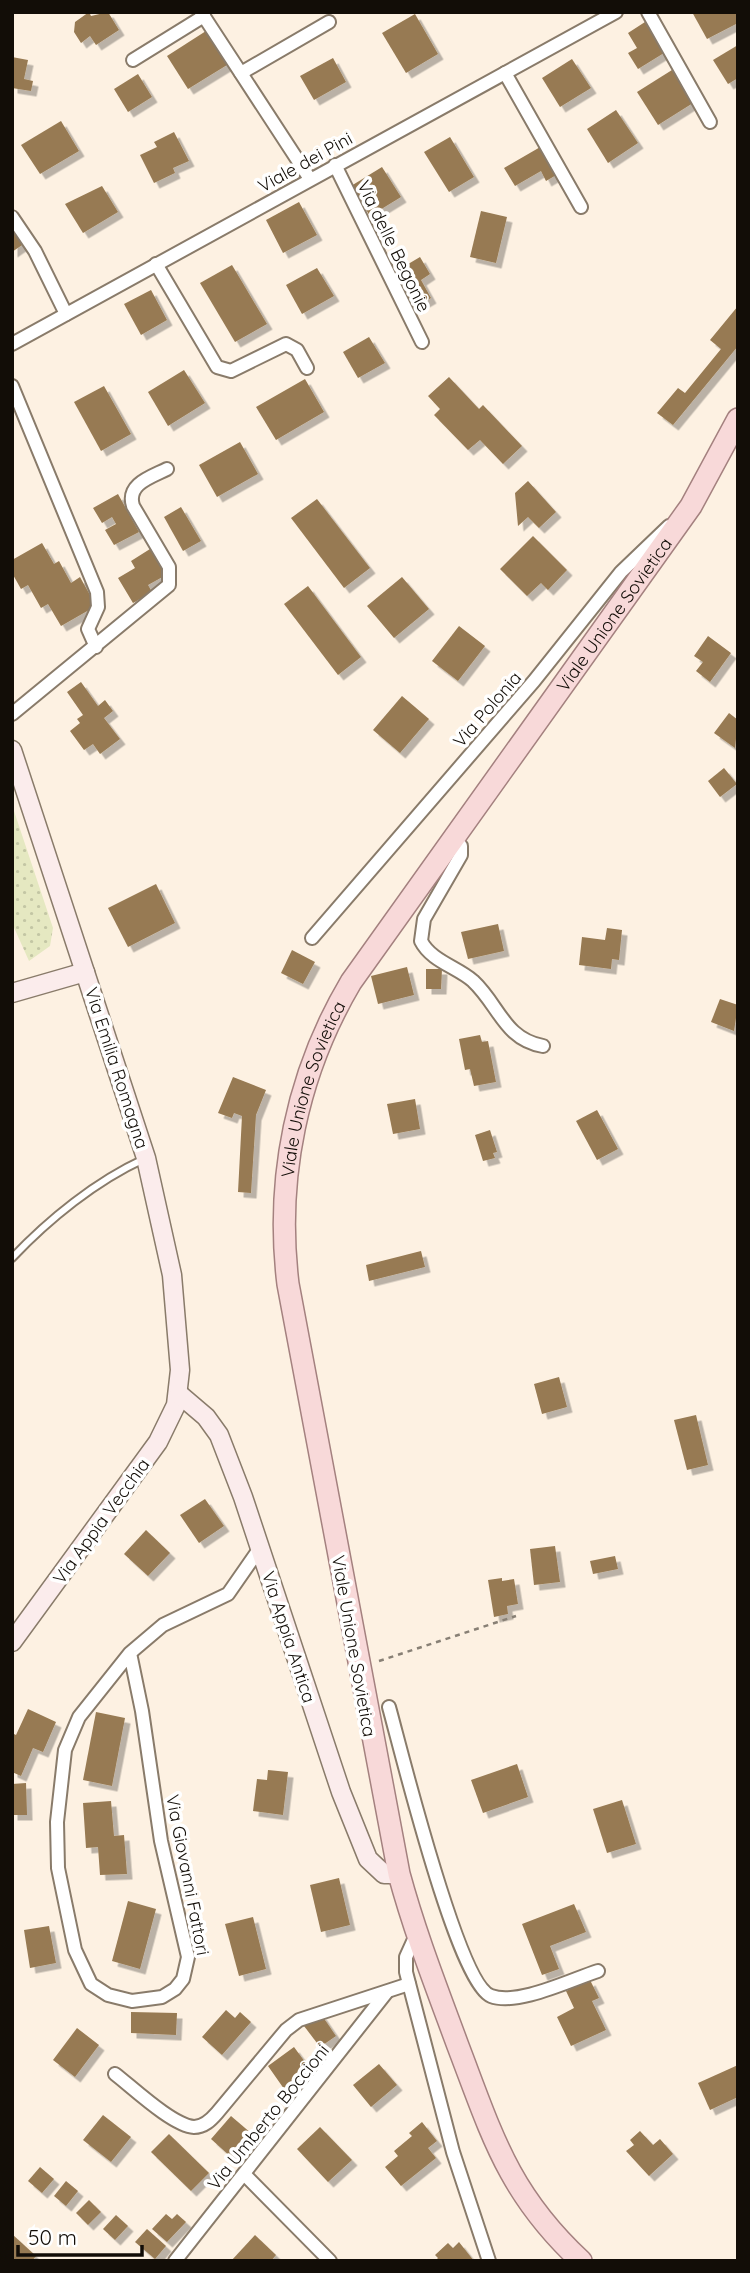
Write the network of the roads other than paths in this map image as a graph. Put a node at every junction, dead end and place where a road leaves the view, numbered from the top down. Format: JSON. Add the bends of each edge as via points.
{"nodes":[{"id":1,"x":616,"y":12,"type":"edge"},
{"id":2,"x":648,"y":12,"type":"edge"},
{"id":3,"x":203,"y":14,"type":"edge"},
{"id":4,"x":329,"y":22,"type":"dead end"},
{"id":5,"x":133,"y":60,"type":"dead end"},
{"id":6,"x":241,"y":73,"type":"junction"},
{"id":7,"x":505,"y":73,"type":"junction"},
{"id":8,"x":710,"y":122,"type":"dead end"},
{"id":9,"x":335,"y":165,"type":"junction"},
{"id":10,"x":310,"y":179,"type":"junction"},
{"id":11,"x":582,"y":207,"type":"dead end"},
{"id":12,"x":12,"y":217,"type":"edge"},
{"id":13,"x":156,"y":264,"type":"junction"},
{"id":14,"x":66,"y":314,"type":"junction"},
{"id":15,"x":422,"y":342,"type":"dead end"},
{"id":16,"x":12,"y":344,"type":"edge"},
{"id":17,"x":307,"y":368,"type":"dead end"},
{"id":18,"x":12,"y":386,"type":"edge"},
{"id":19,"x":738,"y":419,"type":"edge"},
{"id":20,"x":167,"y":469,"type":"dead end"},
{"id":21,"x":691,"y":506,"type":"junction"},
{"id":22,"x":96,"y":647,"type":"junction"},
{"id":23,"x":12,"y":715,"type":"edge"},
{"id":24,"x":12,"y":750,"type":"edge"},
{"id":25,"x":453,"y":838,"type":"junction"},
{"id":26,"x":312,"y":938,"type":"dead end"},
{"id":27,"x":85,"y":972,"type":"junction"},
{"id":28,"x":12,"y":993,"type":"edge"},
{"id":29,"x":543,"y":1046,"type":"dead end"},
{"id":30,"x":146,"y":1158,"type":"junction"},
{"id":31,"x":12,"y":1258,"type":"edge"},
{"id":32,"x":179,"y":1394,"type":"junction"},
{"id":33,"x":260,"y":1548,"type":"junction"},
{"id":34,"x":12,"y":1642,"type":"edge"},
{"id":35,"x":130,"y":1653,"type":"junction"},
{"id":36,"x":366,"y":1711,"type":"junction"},
{"id":37,"x":399,"y":1874,"type":"junction"},
{"id":38,"x":416,"y":1935,"type":"junction"},
{"id":39,"x":598,"y":1971,"type":"dead end"},
{"id":40,"x":409,"y":1984,"type":"junction"},
{"id":41,"x":387,"y":1993,"type":"junction"},
{"id":42,"x":115,"y":2074,"type":"dead end"},
{"id":43,"x":244,"y":2174,"type":"junction"},
{"id":44,"x":175,"y":2261,"type":"edge"},
{"id":45,"x":330,"y":2261,"type":"edge"},
{"id":46,"x":489,"y":2261,"type":"edge"},
{"id":47,"x":581,"y":2261,"type":"edge"}],
"edges":[{"from":1,"to":7,"type":"street","name":"Viale dei Pini"},
{"from":2,"to":8,"type":"street"},
{"from":3,"to":5,"type":"street"},
{"from":3,"to":6,"type":"street"},
{"from":4,"to":6,"type":"street"},
{"from":6,"to":10,"type":"street"},
{"from":7,"to":9,"type":"street","name":"Viale dei Pini"},
{"from":7,"to":11,"type":"street"},
{"from":9,"to":10,"type":"street","name":"Viale dei Pini"},
{"from":9,"to":15,"type":"street","name":"Via delle Begonie"},
{"from":10,"to":13,"type":"street","name":"Viale dei Pini"},
{"from":12,"to":14,"type":"street","via":[[35,251]]},
{"from":13,"to":14,"type":"street","name":"Viale dei Pini"},
{"from":13,"to":17,"type":"street","via":[[217,367],[231,371],[286,344],[297,350]]},
{"from":14,"to":16,"type":"street","name":"Viale dei Pini"},
{"from":18,"to":22,"type":"street","via":[[98,596],[88,629]]},
{"from":19,"to":21,"type":"main road","name":"Viale Unione Sovietica"},
{"from":20,"to":22,"type":"street","via":[[137,486],[131,497],[169,566],[171,581]]},
{"from":21,"to":25,"type":"main road","name":"Viale Unione Sovietica"},
{"from":21,"to":26,"type":"street","name":"Via Polonia","via":[[616,578],[534,681]]},
{"from":22,"to":23,"type":"street"},
{"from":24,"to":27,"type":"main road","name":"Via Emilia Romagna"},
{"from":25,"to":29,"type":"street","via":[[461,846],[461,855],[424,919],[421,941],[433,955],[476,983],[514,1035]]},
{"from":25,"to":36,"type":"main road","name":"Viale Unione Sovietica","via":[[337,1006],[308,1074],[287,1165],[284,1225],[288,1284]]},
{"from":27,"to":28,"type":"main road"},
{"from":27,"to":30,"type":"main road","name":"Via Emilia Romagna"},
{"from":30,"to":31,"type":"lane","via":[[75,1202]]},
{"from":30,"to":32,"type":"main road","name":"Via Emilia Romagna","via":[[172,1275]]},
{"from":32,"to":33,"type":"main road","name":"Via Appia Antica","via":[[219,1435]]},
{"from":32,"to":34,"type":"main road","name":"Via Appia Vecchia","via":[[158,1443]]},
{"from":33,"to":35,"type":"street","name":"Via Giovanni Fattori","via":[[228,1594],[163,1625]]},
{"from":33,"to":37,"type":"main road","name":"Via Appia Antica","via":[[341,1792],[368,1859],[384,1874]]},
{"from":35,"to":35,"type":"street","name":"Via Giovanni Fattori","via":[[86,1707],[68,1738],[57,1839],[61,1894],[83,1970],[102,1992],[132,2001],[162,1997],[175,1989],[183,1979],[188,1957],[161,1841]]},
{"from":36,"to":37,"type":"main road","name":"Viale Unione Sovietica"},
{"from":36,"to":39,"type":"street","via":[[391,1707],[439,1884],[479,1988],[491,1996],[515,1998]]},
{"from":37,"to":38,"type":"main road","name":"Viale Unione Sovietica"},
{"from":38,"to":40,"type":"street","via":[[405,1961]]},
{"from":38,"to":47,"type":"main road","name":"Viale Unione Sovietica","via":[[505,2167],[537,2215]]},
{"from":40,"to":41,"type":"street"},
{"from":40,"to":46,"type":"street","via":[[453,2152]]},
{"from":41,"to":42,"type":"street","via":[[315,2012],[294,2023],[204,2125],[189,2126],[176,2120]]},
{"from":41,"to":43,"type":"street","name":"Via Umberto Boccioni"},
{"from":43,"to":44,"type":"street","name":"Via Umberto Boccioni"},
{"from":43,"to":45,"type":"street"}]}
